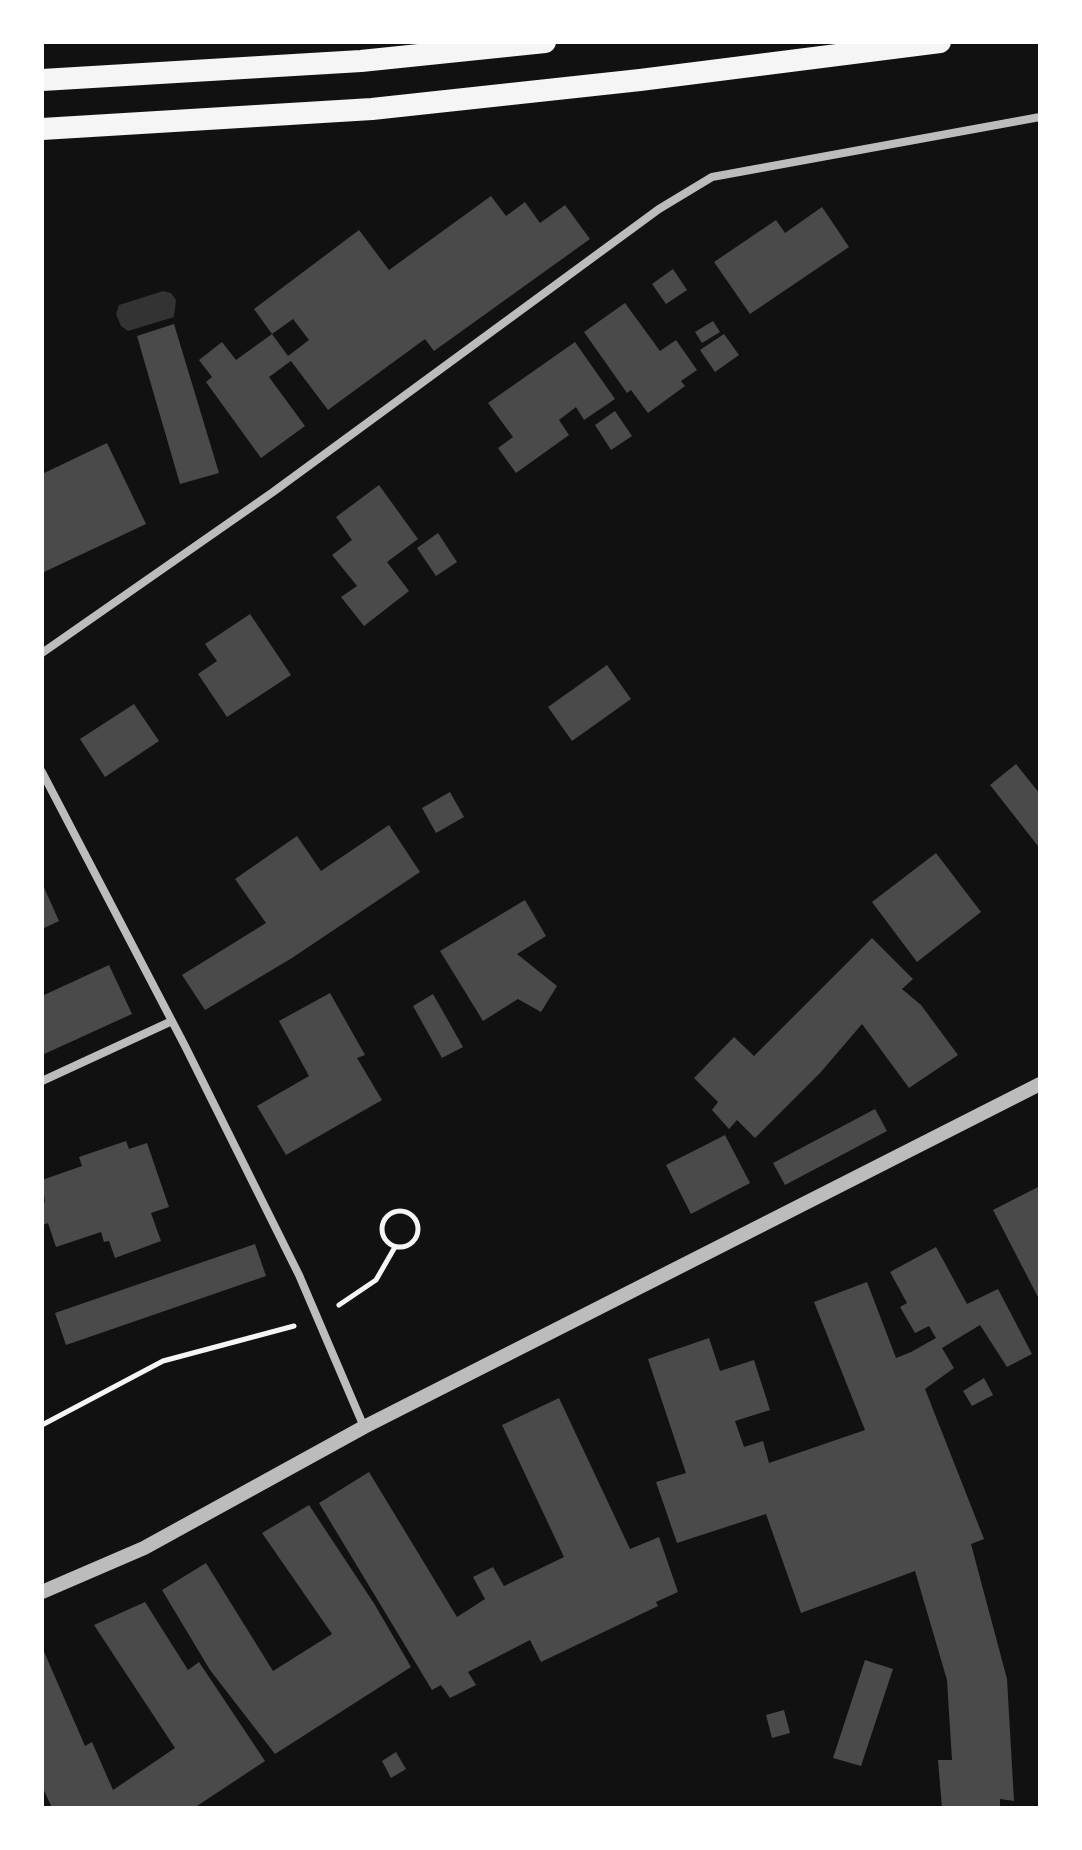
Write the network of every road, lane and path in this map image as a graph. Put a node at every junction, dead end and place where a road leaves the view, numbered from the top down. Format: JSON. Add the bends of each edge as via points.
{"nodes":[{"id":1,"x":545,"y":42,"type":"edge"},
{"id":2,"x":940,"y":42,"type":"edge"},
{"id":3,"x":42,"y":80,"type":"edge"},
{"id":4,"x":1040,"y":117,"type":"edge"},
{"id":5,"x":42,"y":129,"type":"edge"},
{"id":6,"x":42,"y":653,"type":"edge"},
{"id":7,"x":42,"y":772,"type":"edge"},
{"id":8,"x":172,"y":1021,"type":"junction"},
{"id":9,"x":42,"y":1081,"type":"edge"},
{"id":10,"x":1040,"y":1084,"type":"edge"},
{"id":11,"x":395,"y":1247,"type":"junction"},
{"id":12,"x":317,"y":1320,"type":"junction"},
{"id":13,"x":42,"y":1425,"type":"edge"},
{"id":14,"x":364,"y":1427,"type":"junction"},
{"id":15,"x":42,"y":1592,"type":"edge"}],
"edges":[{"from":1,"to":3,"type":"highway","via":[[361,61]]},
{"from":2,"to":5,"type":"highway","via":[[372,109]]},
{"from":4,"to":6,"type":"street","via":[[712,177],[659,209],[273,492]]},
{"from":7,"to":8,"type":"street"},
{"from":8,"to":9,"type":"street"},
{"from":8,"to":12,"type":"street"},
{"from":10,"to":14,"type":"street"},
{"from":11,"to":11,"type":"path","via":[[387,1242],[382,1226],[401,1211],[416,1220],[418,1228],[411,1243]]},
{"from":11,"to":12,"type":"path","via":[[376,1280]]},
{"from":12,"to":13,"type":"path","via":[[163,1361]]},
{"from":12,"to":14,"type":"street"},
{"from":14,"to":15,"type":"street","via":[[144,1548]]}]}
